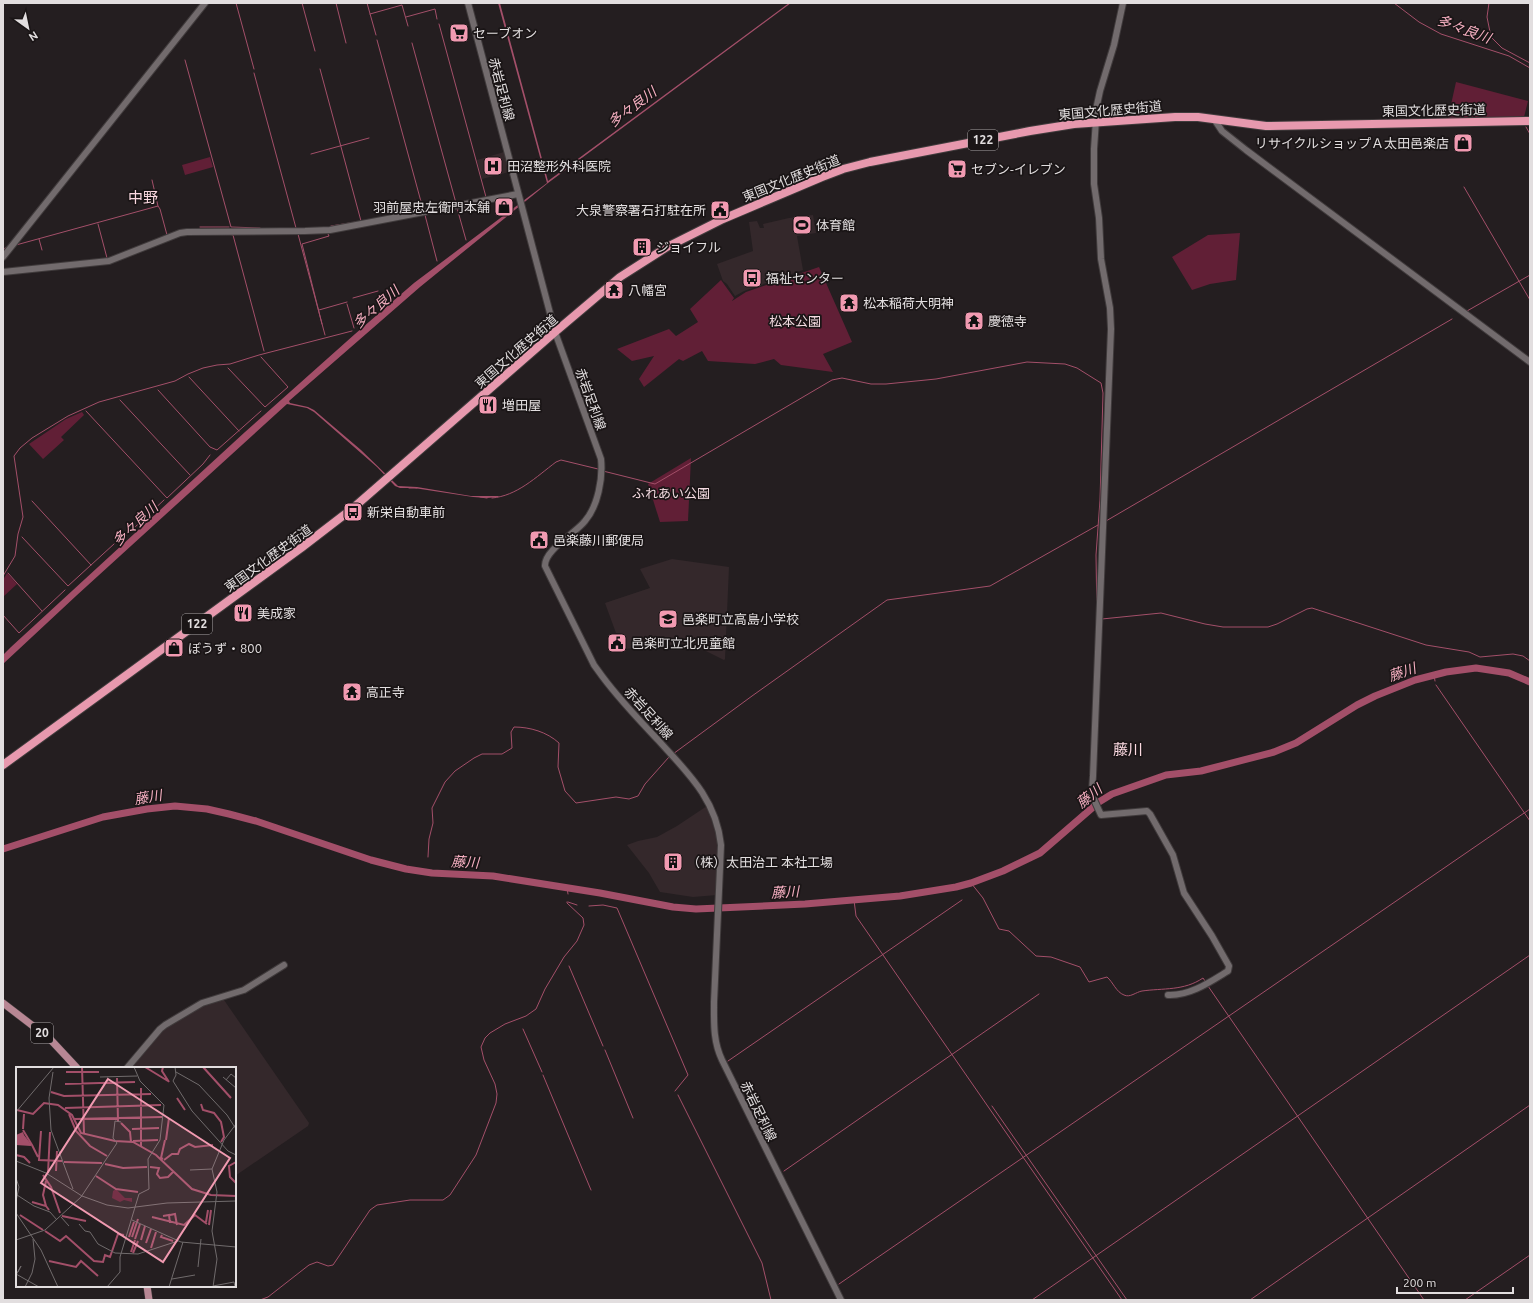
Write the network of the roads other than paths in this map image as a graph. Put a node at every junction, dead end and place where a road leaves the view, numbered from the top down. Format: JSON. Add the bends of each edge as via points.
{"nodes":[{"id":1,"x":205,"y":3,"type":"edge"},
{"id":2,"x":468,"y":3,"type":"edge"},
{"id":3,"x":1122,"y":3,"type":"edge"},
{"id":4,"x":1214,"y":119,"type":"junction"},
{"id":5,"x":1530,"y":121,"type":"edge"},
{"id":6,"x":1096,"y":122,"type":"junction"},
{"id":7,"x":518,"y":194,"type":"junction"},
{"id":8,"x":3,"y":257,"type":"edge"},
{"id":9,"x":3,"y":272,"type":"edge"},
{"id":10,"x":555,"y":332,"type":"junction"},
{"id":11,"x":1530,"y":362,"type":"edge"},
{"id":12,"x":3,"y":765,"type":"edge"},
{"id":13,"x":284,"y":965,"type":"dead end"},
{"id":14,"x":1168,"y":995,"type":"dead end"},
{"id":15,"x":3,"y":1003,"type":"edge"},
{"id":16,"x":75,"y":1067,"type":"edge"},
{"id":17,"x":129,"y":1067,"type":"edge"},
{"id":18,"x":147,"y":1287,"type":"edge"},
{"id":19,"x":149,"y":1300,"type":"edge"},
{"id":20,"x":841,"y":1300,"type":"edge"}],
"edges":[{"from":1,"to":8,"type":"street"},
{"from":2,"to":7,"type":"street","name":"赤岩足利線"},
{"from":3,"to":6,"type":"street","via":[[1114,45],[1100,91]]},
{"from":4,"to":5,"type":"highway","name":"東国文化歴史街道","number":"122","via":[[1266,126]]},
{"from":4,"to":6,"type":"highway","name":"東国文化歴史街道","number":"122","via":[[1175,117]]},
{"from":4,"to":11,"type":"street","via":[[1222,131],[1246,150]]},
{"from":6,"to":10,"type":"highway","name":"東国文化歴史街道","number":"122","via":[[1030,131],[842,169],[723,219],[667,247],[620,277]]},
{"from":6,"to":14,"type":"street","via":[[1094,184],[1111,329],[1091,793],[1101,815],[1147,811],[1150,814],[1173,855],[1184,893],[1230,968],[1190,992]]},
{"from":7,"to":9,"type":"street","via":[[330,230],[180,233],[109,261]]},
{"from":7,"to":10,"type":"street","name":"赤岩足利線"},
{"from":10,"to":12,"type":"highway","name":"東国文化歴史街道","number":"122","via":[[360,502],[307,544]]},
{"from":10,"to":20,"type":"street","name":"赤岩足利線","via":[[601,459],[602,476],[589,516],[550,552],[544,560],[545,566],[597,670],[698,784],[716,819],[721,845],[714,1002],[716,1046]]},
{"from":13,"to":17,"type":"street","via":[[244,990],[202,1003],[165,1025]]},
{"from":15,"to":16,"type":"main road","number":"20","via":[[50,1040]]},
{"from":18,"to":19,"type":"main road"}]}
